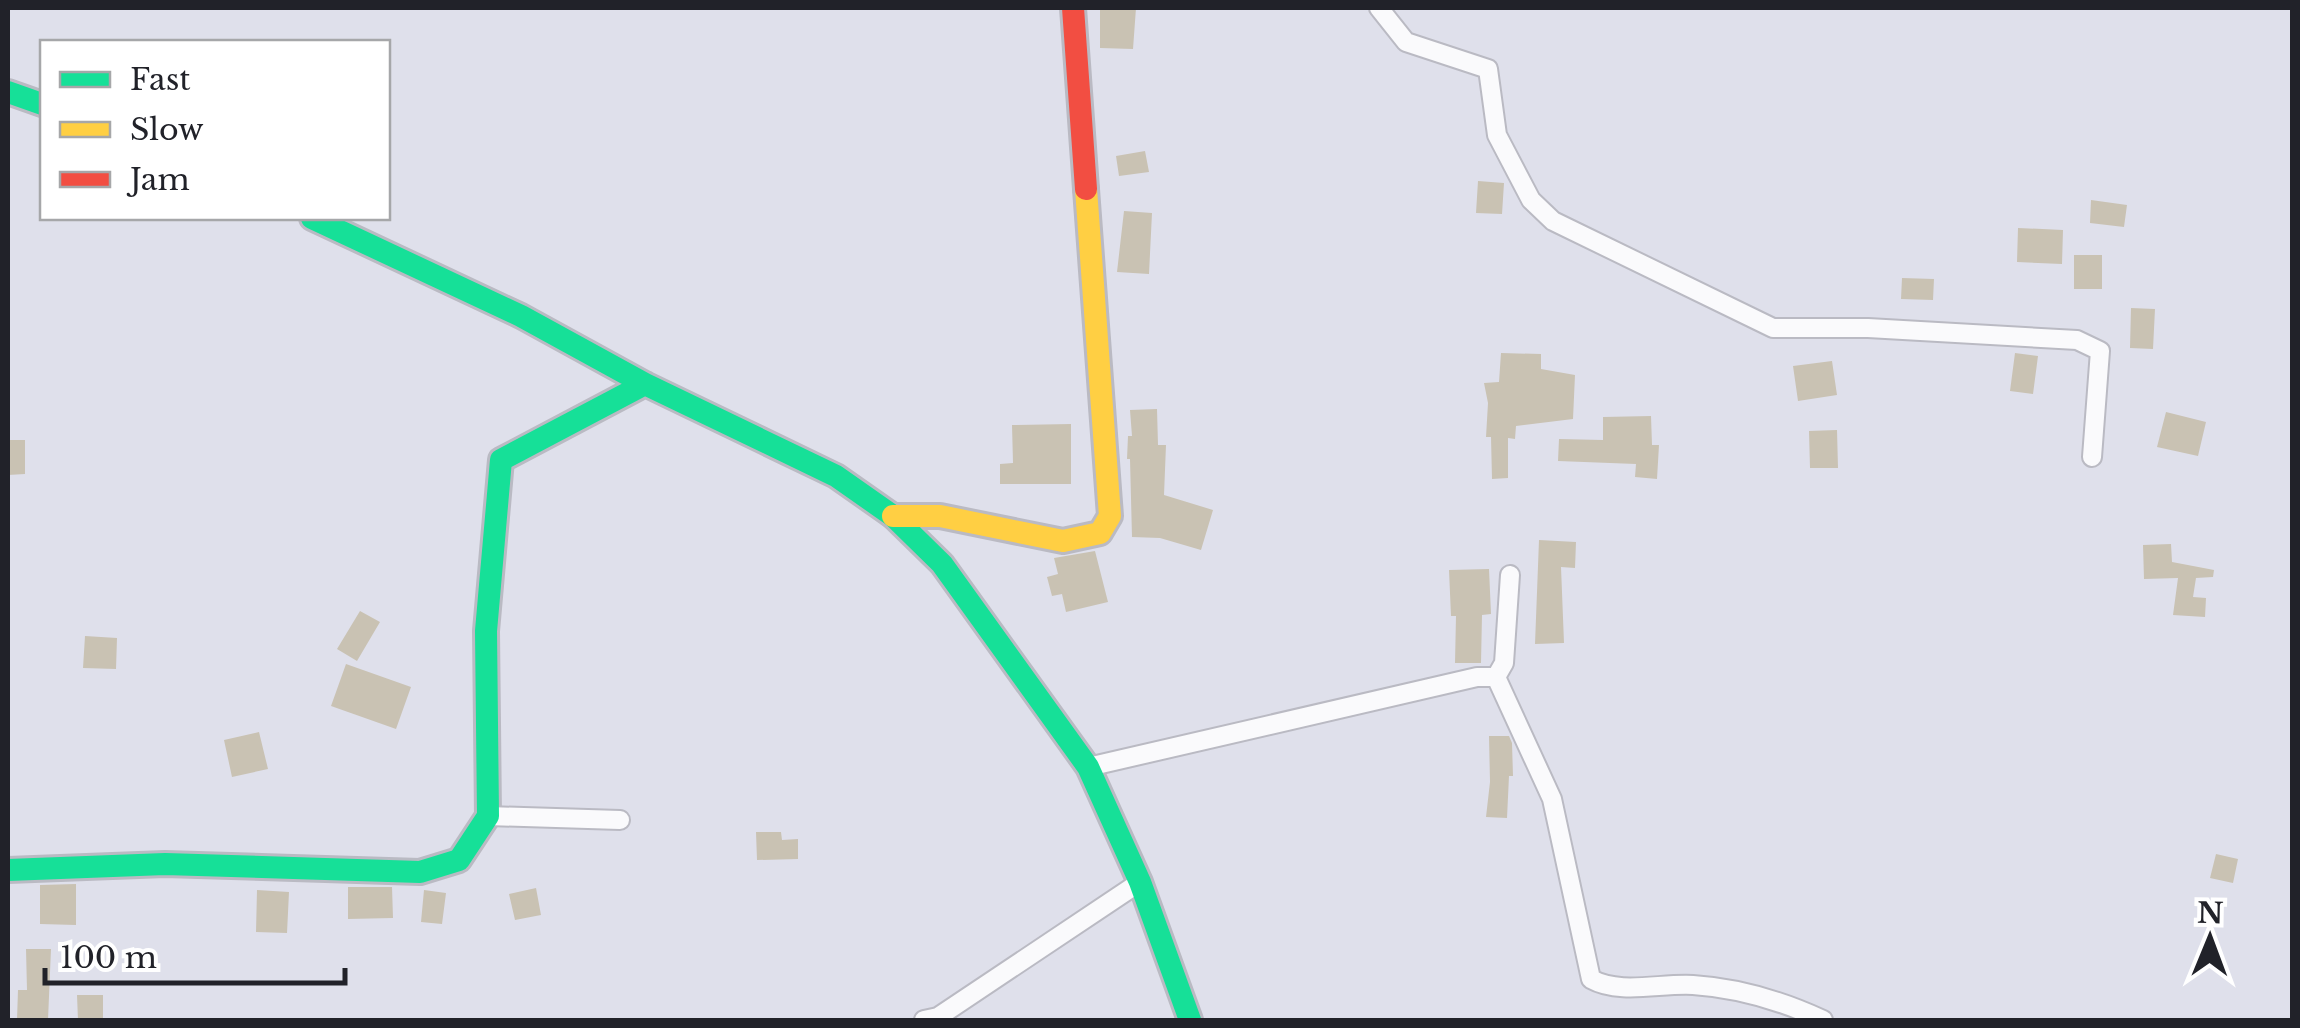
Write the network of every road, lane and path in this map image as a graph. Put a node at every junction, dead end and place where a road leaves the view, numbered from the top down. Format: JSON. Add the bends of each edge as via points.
{"nodes":[{"id":1,"x":1073,"y":8,"type":"edge"},
{"id":2,"x":1379,"y":8,"type":"edge"},
{"id":3,"x":8,"y":92,"type":"edge"},
{"id":4,"x":40,"y":103,"type":"edge"},
{"id":5,"x":316,"y":220,"type":"edge"},
{"id":6,"x":645,"y":384,"type":"junction"},
{"id":7,"x":2092,"y":457,"type":"dead end"},
{"id":8,"x":893,"y":516,"type":"junction"},
{"id":9,"x":1510,"y":575,"type":"dead end"},
{"id":10,"x":1496,"y":677,"type":"junction"},
{"id":11,"x":1088,"y":767,"type":"junction"},
{"id":12,"x":488,"y":816,"type":"junction"},
{"id":13,"x":620,"y":820,"type":"dead end"},
{"id":14,"x":8,"y":870,"type":"edge"},
{"id":15,"x":1140,"y":882,"type":"junction"},
{"id":16,"x":924,"y":1020,"type":"edge"},
{"id":17,"x":1190,"y":1020,"type":"edge"},
{"id":18,"x":1823,"y":1020,"type":"edge"}],
"edges":[{"from":1,"to":8,"type":"street","via":[[1110,516],[1100,533],[1063,541],[940,516]]},
{"from":2,"to":7,"type":"street","via":[[1406,42],[1488,69],[1497,135],[1531,200],[1553,221],[1773,328],[2077,340],[2100,351]]},
{"from":3,"to":4,"type":"street"},
{"from":5,"to":6,"type":"street","via":[[521,316]]},
{"from":6,"to":8,"type":"street","via":[[836,476]]},
{"from":6,"to":12,"type":"street","via":[[501,460],[486,632]]},
{"from":8,"to":11,"type":"street","via":[[942,564]]},
{"from":9,"to":10,"type":"street","via":[[1504,663]]},
{"from":10,"to":11,"type":"street"},
{"from":10,"to":18,"type":"street","via":[[1552,800],[1591,979],[1604,986],[1695,985],[1782,1000]]},
{"from":11,"to":15,"type":"street"},
{"from":12,"to":13,"type":"street"},
{"from":12,"to":14,"type":"street","via":[[459,860],[420,872],[165,864]]},
{"from":15,"to":16,"type":"street","via":[[938,1017]]},
{"from":15,"to":17,"type":"street"}]}
